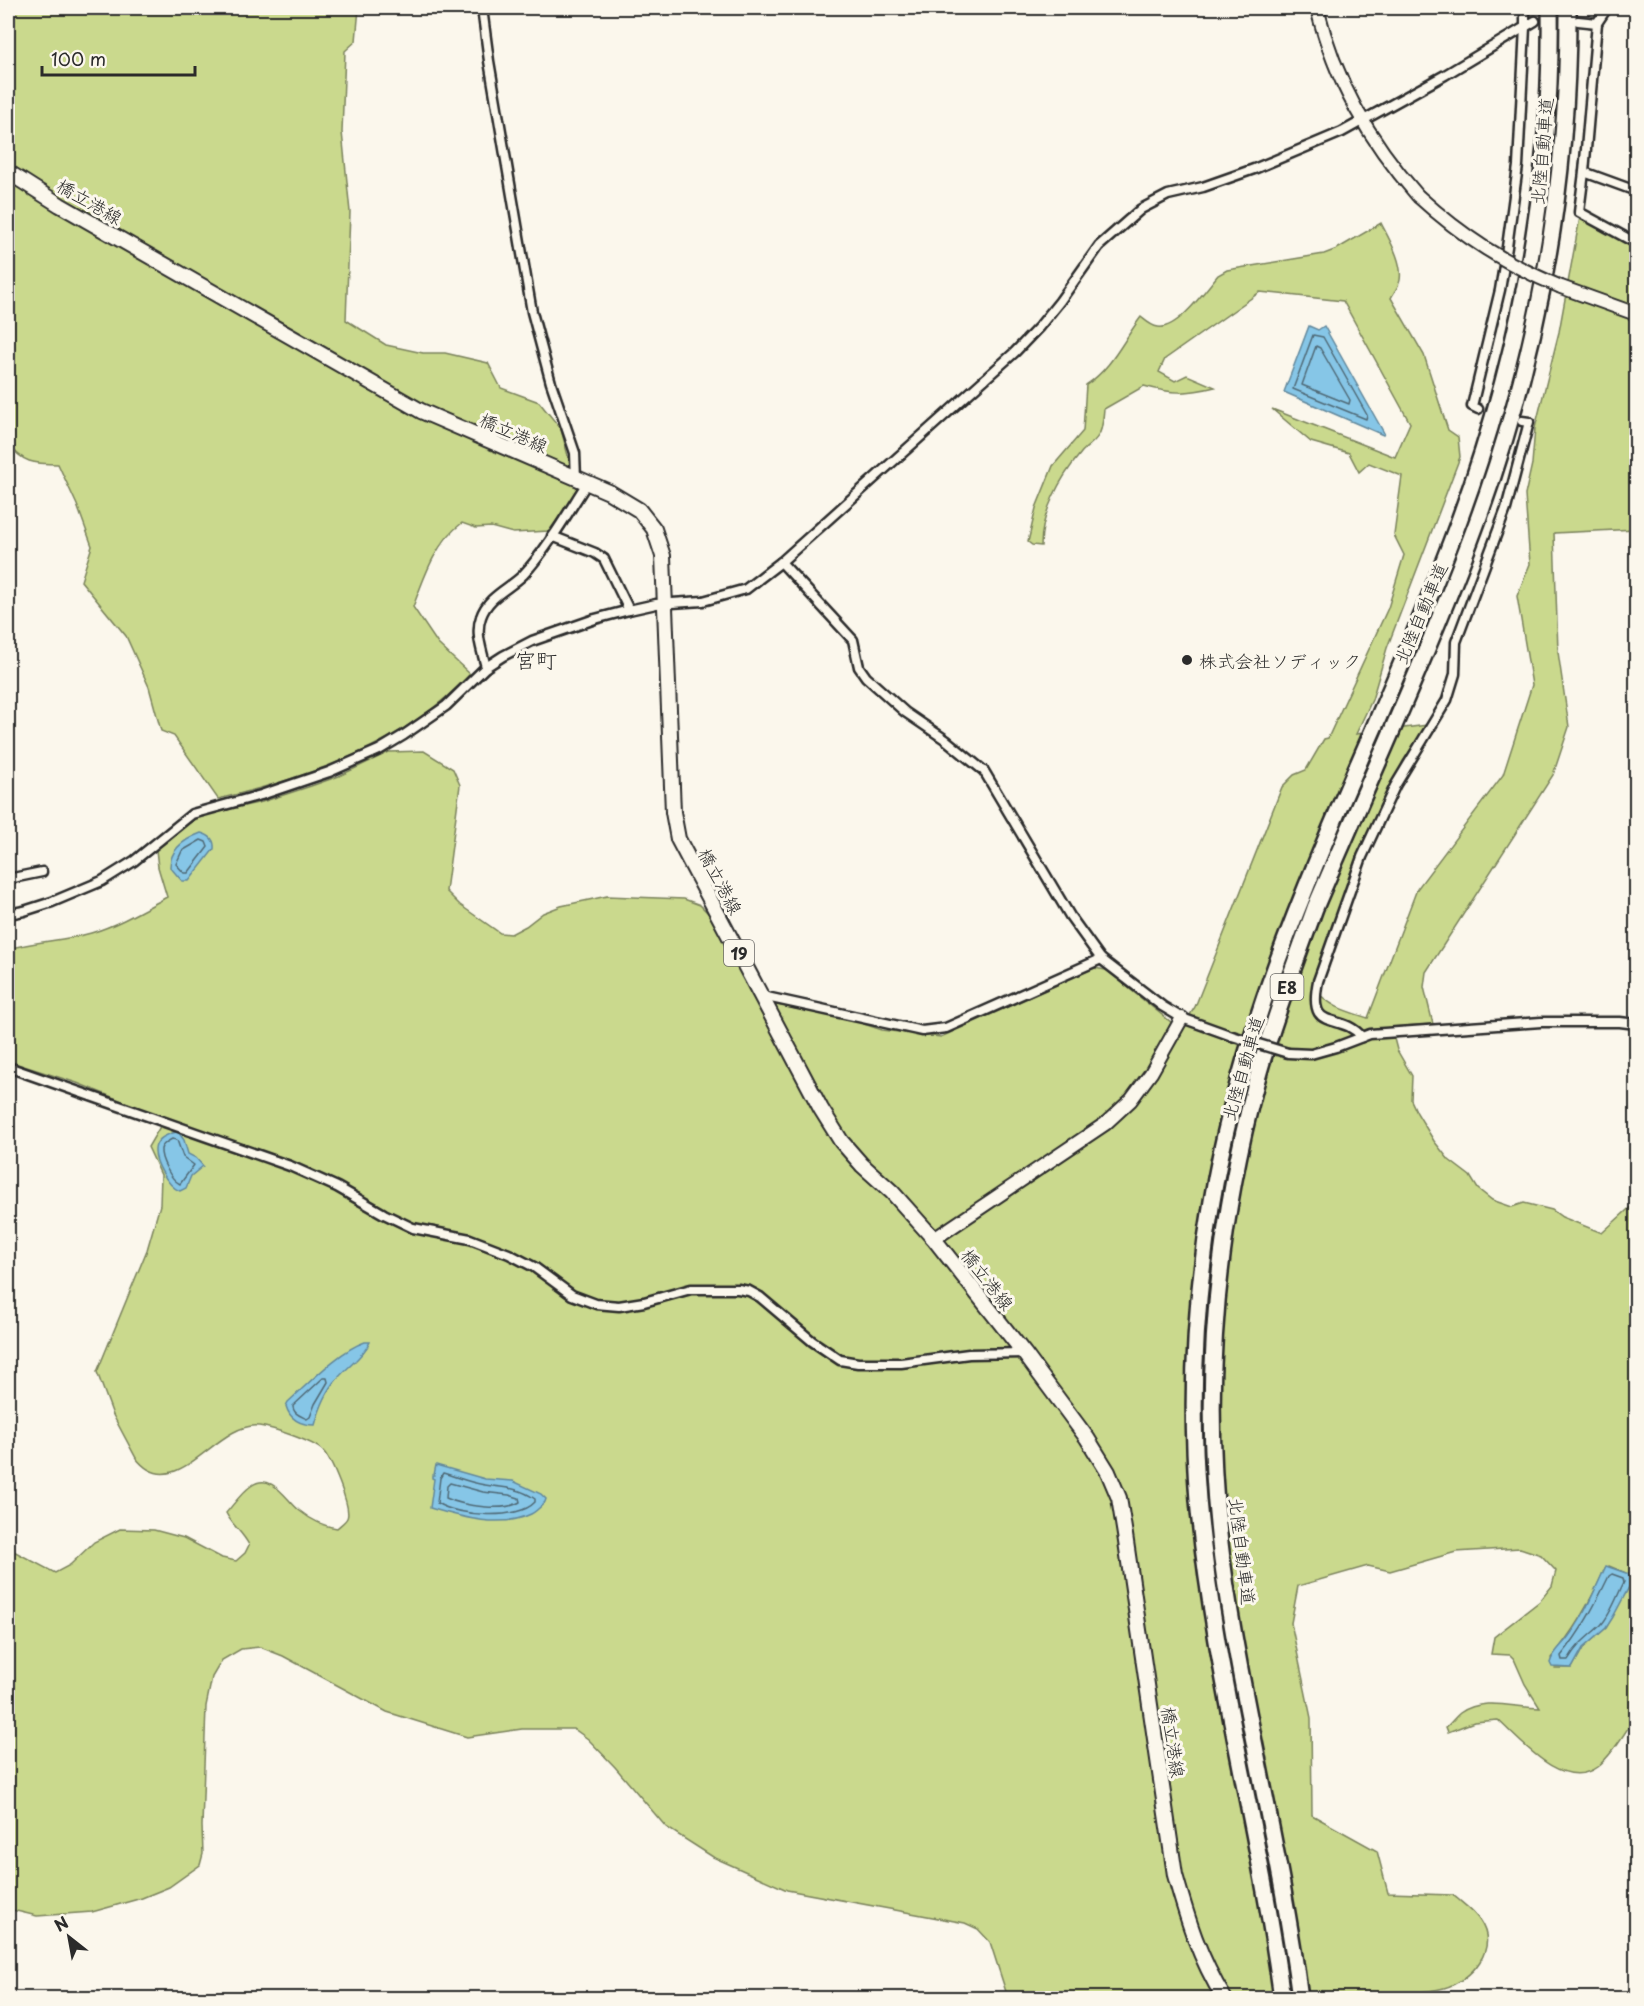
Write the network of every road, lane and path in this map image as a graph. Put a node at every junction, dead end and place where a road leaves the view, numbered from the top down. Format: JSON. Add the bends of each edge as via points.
{"nodes":[{"id":1,"x":482,"y":8,"type":"edge"},
{"id":2,"x":1317,"y":8,"type":"edge"},
{"id":3,"x":1525,"y":8,"type":"edge"},
{"id":4,"x":1550,"y":8,"type":"edge"},
{"id":5,"x":1568,"y":8,"type":"edge"},
{"id":6,"x":1607,"y":8,"type":"edge"},
{"id":7,"x":1535,"y":21,"type":"dead end"},
{"id":8,"x":1578,"y":21,"type":"dead end"},
{"id":9,"x":1597,"y":23,"type":"junction"},
{"id":10,"x":1525,"y":27,"type":"junction"},
{"id":11,"x":1362,"y":122,"type":"junction"},
{"id":12,"x":8,"y":172,"type":"edge"},
{"id":13,"x":1584,"y":172,"type":"junction"},
{"id":14,"x":1636,"y":191,"type":"edge"},
{"id":15,"x":1636,"y":243,"type":"edge"},
{"id":16,"x":1636,"y":314,"type":"edge"},
{"id":17,"x":1479,"y":409,"type":"dead end"},
{"id":18,"x":1522,"y":421,"type":"dead end"},
{"id":19,"x":582,"y":481,"type":"junction"},
{"id":20,"x":552,"y":536,"type":"junction"},
{"id":21,"x":781,"y":562,"type":"junction"},
{"id":22,"x":665,"y":603,"type":"junction"},
{"id":23,"x":629,"y":610,"type":"junction"},
{"id":24,"x":486,"y":667,"type":"junction"},
{"id":25,"x":42,"y":872,"type":"dead end"},
{"id":26,"x":8,"y":879,"type":"edge"},
{"id":27,"x":8,"y":914,"type":"edge"},
{"id":28,"x":1101,"y":959,"type":"junction"},
{"id":29,"x":762,"y":996,"type":"junction"},
{"id":30,"x":1182,"y":1018,"type":"junction"},
{"id":31,"x":1636,"y":1024,"type":"edge"},
{"id":32,"x":1362,"y":1037,"type":"junction"},
{"id":33,"x":8,"y":1067,"type":"edge"},
{"id":34,"x":934,"y":1239,"type":"junction"},
{"id":35,"x":1024,"y":1353,"type":"junction"},
{"id":36,"x":1224,"y":1998,"type":"edge"},
{"id":37,"x":1282,"y":1998,"type":"edge"},
{"id":38,"x":1300,"y":1998,"type":"edge"}],
"edges":[{"from":1,"to":19,"type":"street","via":[[532,312]]},
{"from":2,"to":11,"type":"street","via":[[1336,68]]},
{"from":3,"to":10,"type":"street"},
{"from":4,"to":37,"type":"highway","name":"北陸自動車道","number":"E8","via":[[1548,103],[1536,227],[1496,408],[1448,550],[1277,961],[1240,1075],[1212,1200],[1197,1347],[1198,1497],[1217,1642],[1264,1877]]},
{"from":5,"to":38,"type":"highway","name":"北陸自動車道","number":"E8","via":[[1566,99],[1554,227],[1543,290],[1512,414],[1471,541],[1319,898],[1293,969],[1257,1081],[1230,1195],[1223,1246],[1212,1434],[1222,1557],[1283,1882]]},
{"from":6,"to":9,"type":"street"},
{"from":7,"to":10,"type":"street"},
{"from":8,"to":9,"type":"street"},
{"from":9,"to":13,"type":"street"},
{"from":10,"to":11,"type":"street"},
{"from":10,"to":17,"type":"street","via":[[1518,166],[1500,290],[1472,406]]},
{"from":11,"to":16,"type":"street","bridge":true,"via":[[1418,196],[1484,249],[1561,287]]},
{"from":11,"to":21,"type":"street","via":[[1254,169],[1168,195],[1141,209],[1100,246],[1053,310],[1015,352]]},
{"from":12,"to":19,"type":"main road","name":"橋立港線","number":"19","via":[[421,411]]},
{"from":13,"to":14,"type":"street"},
{"from":13,"to":15,"type":"street","via":[[1579,212]]},
{"from":18,"to":32,"type":"street","via":[[1530,422],[1527,438],[1506,509],[1456,642],[1455,674],[1446,700],[1395,786],[1362,857],[1318,981],[1314,999],[1317,1011]]},
{"from":19,"to":20,"type":"street"},
{"from":19,"to":22,"type":"main road","name":"橋立港線","number":"19","via":[[639,510],[654,529],[663,555]]},
{"from":20,"to":23,"type":"street","via":[[604,559]]},
{"from":20,"to":24,"type":"street","via":[[523,574],[494,597],[481,616],[479,637]]},
{"from":21,"to":22,"type":"street","via":[[746,589],[703,601]]},
{"from":21,"to":28,"type":"street","via":[[853,640],[859,667],[866,678],[984,771],[1070,916]]},
{"from":22,"to":23,"type":"street"},
{"from":22,"to":29,"type":"main road","name":"橋立港線","number":"19","via":[[673,812],[678,839]]},
{"from":23,"to":24,"type":"street","via":[[549,634]]},
{"from":24,"to":27,"type":"street","via":[[446,706],[379,750],[329,772],[192,814],[134,861],[102,881],[52,902]]},
{"from":25,"to":26,"type":"street"},
{"from":28,"to":29,"type":"street","via":[[937,1029],[904,1027]]},
{"from":28,"to":30,"type":"street"},
{"from":29,"to":34,"type":"main road","name":"橋立港線","number":"19","via":[[841,1141]]},
{"from":30,"to":32,"type":"street","bridge":true,"via":[[1288,1053],[1311,1054]]},
{"from":30,"to":34,"type":"street","via":[[1138,1091],[1105,1124]]},
{"from":31,"to":32,"type":"street","via":[[1541,1022]]},
{"from":33,"to":35,"type":"street","via":[[290,1166],[413,1228],[470,1239],[509,1254],[572,1295],[596,1304],[619,1306],[691,1289],[738,1289],[760,1297],[840,1360],[901,1363],[969,1354]]},
{"from":34,"to":35,"type":"main road","name":"橋立港線","number":"19"},
{"from":35,"to":36,"type":"main road","name":"橋立港線","number":"19","via":[[1087,1438],[1119,1498],[1175,1875],[1207,1970]]}]}
